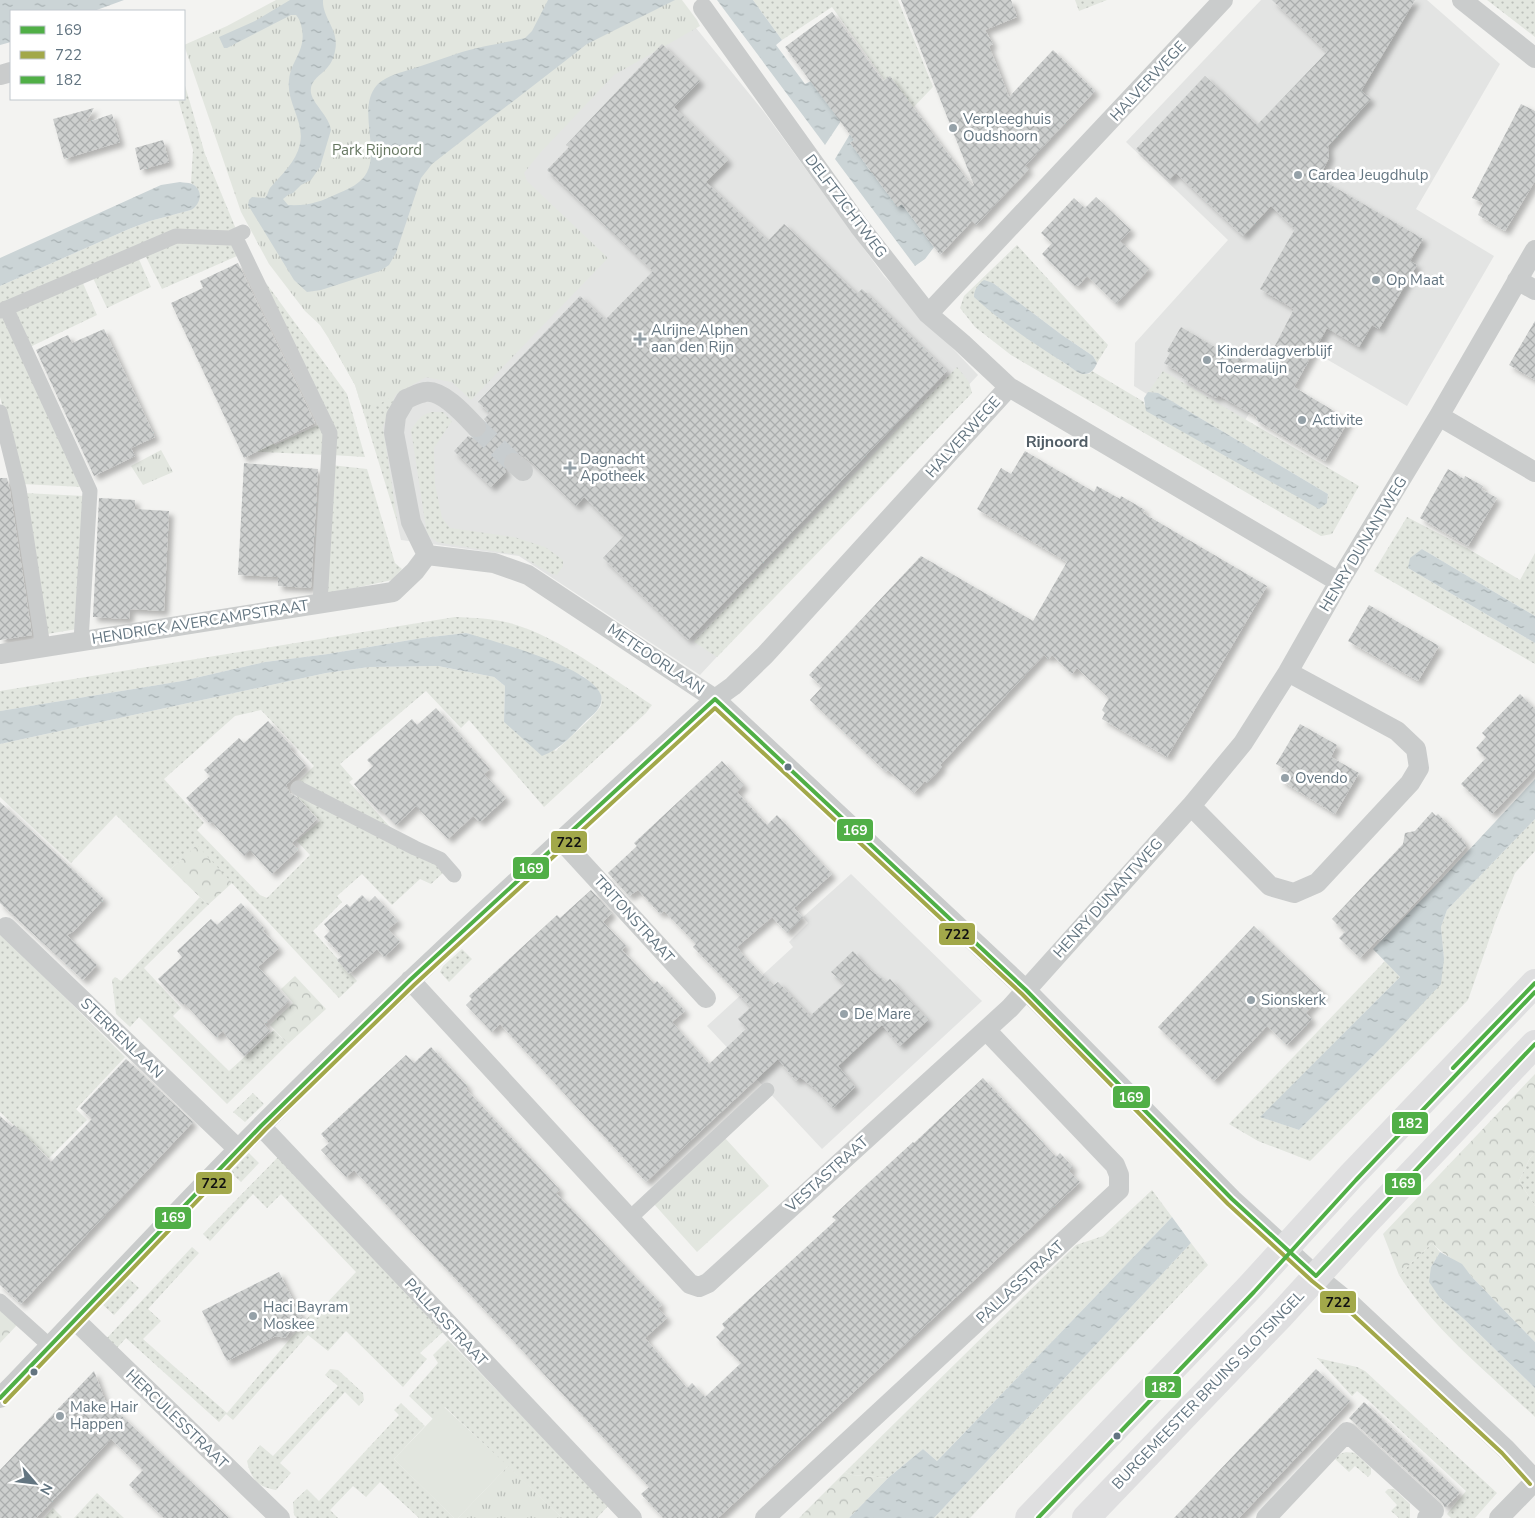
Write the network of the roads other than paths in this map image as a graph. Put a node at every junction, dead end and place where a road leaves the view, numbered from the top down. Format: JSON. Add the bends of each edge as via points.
{"nodes":[{"id":1,"x":1223,"y":0,"type":"edge"},
{"id":2,"x":1462,"y":0,"type":"edge"},
{"id":3,"x":703,"y":8,"type":"dead end"},
{"id":4,"x":1535,"y":58,"type":"edge"},
{"id":5,"x":1535,"y":250,"type":"edge"},
{"id":6,"x":1517,"y":280,"type":"junction"},
{"id":7,"x":1535,"y":290,"type":"edge"},
{"id":8,"x":3,"y":310,"type":"edge"},
{"id":9,"x":928,"y":314,"type":"junction"},
{"id":10,"x":1009,"y":387,"type":"junction"},
{"id":11,"x":0,"y":412,"type":"edge"},
{"id":12,"x":1439,"y":416,"type":"junction"},
{"id":13,"x":476,"y":427,"type":"tunnel mouth"},
{"id":14,"x":1535,"y":472,"type":"edge"},
{"id":15,"x":427,"y":555,"type":"junction"},
{"id":16,"x":1339,"y":582,"type":"junction"},
{"id":17,"x":320,"y":603,"type":"junction"},
{"id":18,"x":80,"y":641,"type":"junction"},
{"id":19,"x":43,"y":647,"type":"junction"},
{"id":20,"x":0,"y":654,"type":"edge"},
{"id":21,"x":1288,"y":672,"type":"junction"},
{"id":22,"x":715,"y":699,"type":"junction"},
{"id":23,"x":298,"y":788,"type":"dead end"},
{"id":24,"x":1192,"y":806,"type":"junction"},
{"id":25,"x":561,"y":840,"type":"junction"},
{"id":26,"x":454,"y":875,"type":"dead end"},
{"id":27,"x":6,"y":927,"type":"dead end"},
{"id":28,"x":410,"y":980,"type":"junction"},
{"id":29,"x":1535,"y":983,"type":"edge"},
{"id":30,"x":1026,"y":990,"type":"junction"},
{"id":31,"x":706,"y":998,"type":"dead end"},
{"id":32,"x":986,"y":1030,"type":"junction"},
{"id":33,"x":1535,"y":1044,"type":"edge"},
{"id":34,"x":767,"y":1090,"type":"dead end"},
{"id":35,"x":260,"y":1126,"type":"junction"},
{"id":36,"x":238,"y":1149,"type":"junction"},
{"id":37,"x":630,"y":1218,"type":"junction"},
{"id":38,"x":1286,"y":1247,"type":"junction"},
{"id":39,"x":1316,"y":1276,"type":"junction"},
{"id":40,"x":0,"y":1301,"type":"edge"},
{"id":41,"x":75,"y":1320,"type":"junction"},
{"id":42,"x":50,"y":1346,"type":"junction"},
{"id":43,"x":0,"y":1398,"type":"edge"},
{"id":44,"x":1535,"y":1480,"type":"edge"},
{"id":45,"x":280,"y":1518,"type":"edge"},
{"id":46,"x":632,"y":1518,"type":"edge"},
{"id":47,"x":765,"y":1518,"type":"edge"},
{"id":48,"x":1029,"y":1518,"type":"edge"},
{"id":49,"x":1086,"y":1518,"type":"edge"},
{"id":50,"x":1266,"y":1518,"type":"edge"},
{"id":51,"x":1427,"y":1518,"type":"edge"},
{"id":52,"x":1499,"y":1518,"type":"edge"}],
"edges":[{"from":1,"to":9,"type":"street","name":"HALVERWEGE"},
{"from":2,"to":4,"type":"street"},
{"from":3,"to":9,"type":"street","name":"DELFTZICHTWEG","via":[[859,226]]},
{"from":5,"to":6,"type":"street","name":"HENRY DUNANTWEG"},
{"from":6,"to":7,"type":"street"},
{"from":6,"to":12,"type":"street","name":"HENRY DUNANTWEG"},
{"from":8,"to":17,"type":"street","name":"HENDRICK AVERCAMPSTRAAT","via":[[176,236],[230,238],[239,234],[330,433]]},
{"from":8,"to":18,"type":"street","name":"HENDRICK AVERCAMPSTRAAT","via":[[90,491]]},
{"from":9,"to":10,"type":"street","name":"DELFTZICHTWEG"},
{"from":10,"to":16,"type":"street","name":"HALVERWEGE"},
{"from":10,"to":22,"type":"street","name":"HALVERWEGE","via":[[765,655],[734,686]]},
{"from":11,"to":19,"type":"street","via":[[19,489]]},
{"from":12,"to":14,"type":"street"},
{"from":12,"to":16,"type":"street","name":"HENRY DUNANTWEG"},
{"from":13,"to":15,"type":"street","via":[[441,396],[426,392],[406,399],[396,416],[394,433],[411,522]]},
{"from":15,"to":17,"type":"street","name":"HENDRICK AVERCAMPSTRAAT","via":[[393,592]]},
{"from":15,"to":22,"type":"street","name":"METEOORLAAN","via":[[494,564],[528,575]]},
{"from":16,"to":21,"type":"street","name":"HENRY DUNANTWEG"},
{"from":17,"to":18,"type":"street","name":"HENDRICK AVERCAMPSTRAAT"},
{"from":18,"to":19,"type":"street","name":"HENDRICK AVERCAMPSTRAAT"},
{"from":19,"to":20,"type":"street","name":"HENDRICK AVERCAMPSTRAAT"},
{"from":21,"to":24,"type":"street","name":"HENRY DUNANTWEG","via":[[1243,743]]},
{"from":21,"to":24,"type":"street","via":[[1397,731],[1416,749],[1419,768],[1410,783],[1317,883],[1294,893],[1270,886]]},
{"from":22,"to":25,"type":"street"},
{"from":22,"to":30,"type":"street","name":"METEOORLAAN"},
{"from":23,"to":26,"type":"street","via":[[440,859]]},
{"from":24,"to":30,"type":"street","name":"HENRY DUNANTWEG"},
{"from":25,"to":28,"type":"street"},
{"from":25,"to":31,"type":"street","name":"TRITONSTRAAT"},
{"from":27,"to":36,"type":"street","name":"STERRENLAAN"},
{"from":28,"to":35,"type":"street"},
{"from":28,"to":37,"type":"street","name":"VESTASTRAAT"},
{"from":29,"to":38,"type":"main road"},
{"from":30,"to":32,"type":"street","name":"VESTASTRAAT"},
{"from":30,"to":38,"type":"street","name":"METEOORLAAN","via":[[1232,1199]]},
{"from":32,"to":37,"type":"street","name":"VESTASTRAAT","via":[[708,1284],[699,1287],[690,1284]]},
{"from":32,"to":47,"type":"street","name":"PALLASSTRAAT","via":[[1115,1165],[1119,1190]]},
{"from":33,"to":39,"type":"main road","name":"BURGEMEESTER BRUINS SLOTSINGEL"},
{"from":34,"to":37,"type":"street"},
{"from":35,"to":36,"type":"street"},
{"from":35,"to":46,"type":"street","name":"PALLASSTRAAT"},
{"from":36,"to":41,"type":"street"},
{"from":38,"to":39,"type":"street","name":"METEOORLAAN"},
{"from":38,"to":48,"type":"main road"},
{"from":39,"to":44,"type":"street","name":"METEOORLAAN","via":[[1352,1305]]},
{"from":39,"to":49,"type":"main road","name":"BURGEMEESTER BRUINS SLOTSINGEL"},
{"from":40,"to":42,"type":"street"},
{"from":41,"to":42,"type":"street"},
{"from":41,"to":45,"type":"street","name":"HERCULESSTRAAT"},
{"from":42,"to":43,"type":"street"},
{"from":44,"to":52,"type":"street"},
{"from":50,"to":51,"type":"street","via":[[1347,1432],[1434,1511]]}]}
